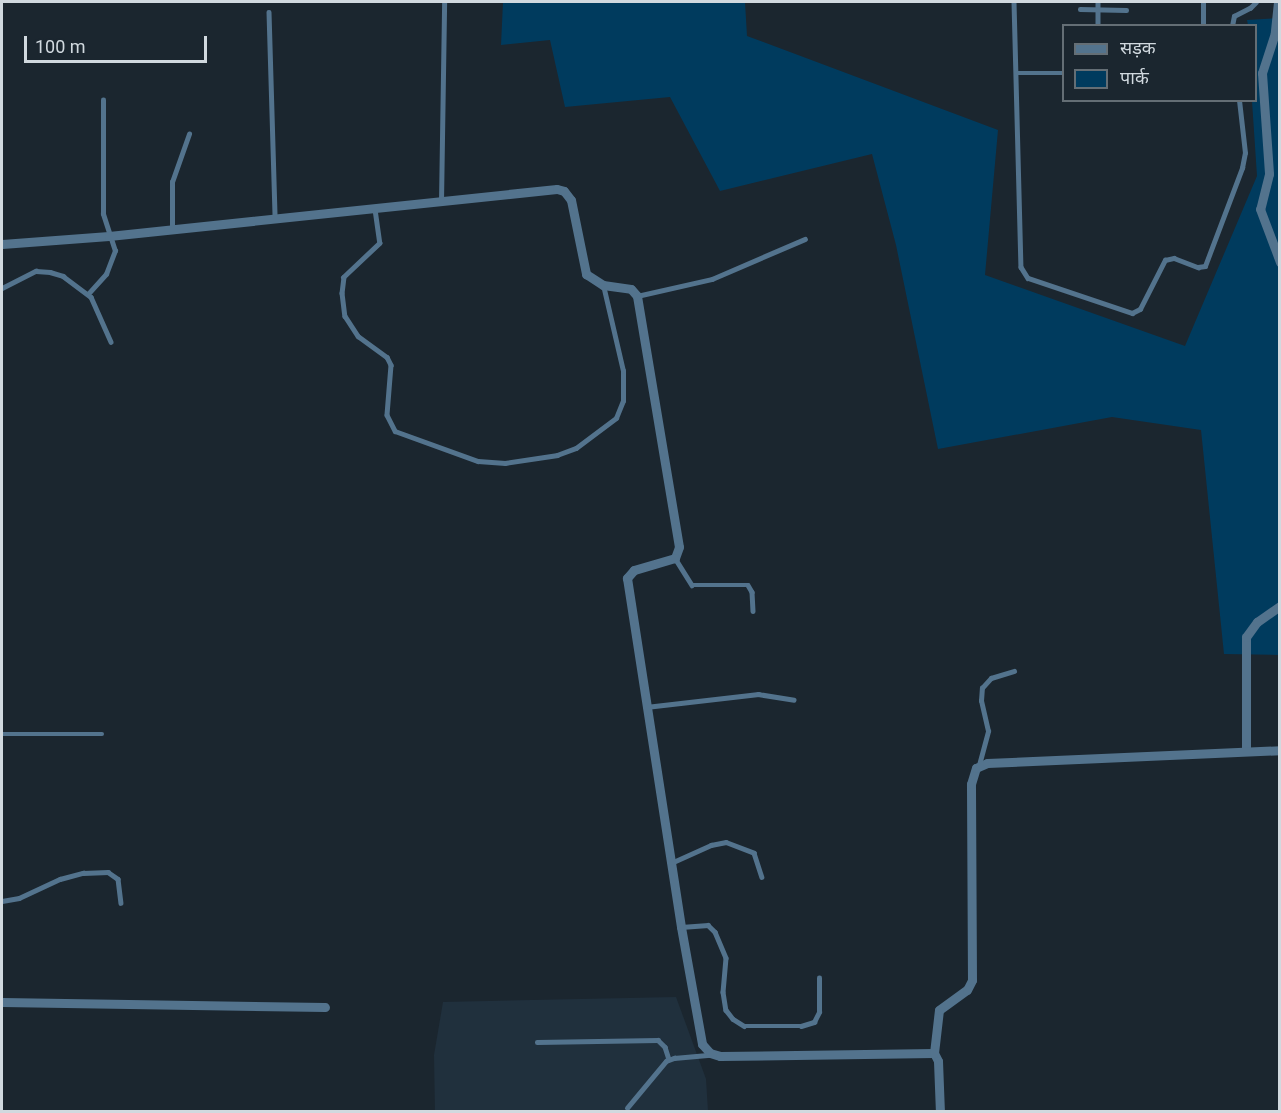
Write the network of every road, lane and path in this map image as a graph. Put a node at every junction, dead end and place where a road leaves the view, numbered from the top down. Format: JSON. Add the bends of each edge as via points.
{"nodes":[{"id":1,"x":444,"y":2,"type":"edge"},
{"id":2,"x":1014,"y":2,"type":"edge"},
{"id":3,"x":1098,"y":2,"type":"edge"},
{"id":4,"x":1203,"y":2,"type":"edge"},
{"id":5,"x":1256,"y":2,"type":"edge"},
{"id":6,"x":1278,"y":2,"type":"edge"},
{"id":7,"x":1098,"y":8,"type":"junction"},
{"id":8,"x":1080,"y":9,"type":"dead end"},
{"id":9,"x":1126,"y":9,"type":"dead end"},
{"id":10,"x":269,"y":12,"type":"dead end"},
{"id":11,"x":1098,"y":24,"type":"edge"},
{"id":12,"x":1203,"y":24,"type":"edge"},
{"id":13,"x":1232,"y":24,"type":"edge"},
{"id":14,"x":1062,"y":72,"type":"edge"},
{"id":15,"x":1016,"y":73,"type":"junction"},
{"id":16,"x":103,"y":100,"type":"dead end"},
{"id":17,"x":1239,"y":102,"type":"edge"},
{"id":18,"x":189,"y":135,"type":"dead end"},
{"id":19,"x":441,"y":202,"type":"junction"},
{"id":20,"x":375,"y":209,"type":"junction"},
{"id":21,"x":275,"y":218,"type":"junction"},
{"id":22,"x":172,"y":229,"type":"junction"},
{"id":23,"x":109,"y":236,"type":"junction"},
{"id":24,"x":805,"y":238,"type":"dead end"},
{"id":25,"x":2,"y":244,"type":"edge"},
{"id":26,"x":1280,"y":262,"type":"edge"},
{"id":27,"x":603,"y":285,"type":"junction"},
{"id":28,"x":2,"y":288,"type":"edge"},
{"id":29,"x":88,"y":294,"type":"junction"},
{"id":30,"x":636,"y":296,"type":"junction"},
{"id":31,"x":111,"y":342,"type":"dead end"},
{"id":32,"x":675,"y":558,"type":"junction"},
{"id":33,"x":1280,"y":606,"type":"edge"},
{"id":34,"x":753,"y":611,"type":"dead end"},
{"id":35,"x":1014,"y":671,"type":"dead end"},
{"id":36,"x":794,"y":700,"type":"dead end"},
{"id":37,"x":646,"y":706,"type":"junction"},
{"id":38,"x":2,"y":734,"type":"edge"},
{"id":39,"x":102,"y":734,"type":"dead end"},
{"id":40,"x":1246,"y":750,"type":"junction"},
{"id":41,"x":1280,"y":750,"type":"edge"},
{"id":42,"x":979,"y":765,"type":"junction"},
{"id":43,"x":670,"y":862,"type":"junction"},
{"id":44,"x":762,"y":877,"type":"dead end"},
{"id":45,"x":2,"y":901,"type":"edge"},
{"id":46,"x":121,"y":903,"type":"dead end"},
{"id":47,"x":681,"y":927,"type":"junction"},
{"id":48,"x":819,"y":978,"type":"dead end"},
{"id":49,"x":2,"y":1002,"type":"edge"},
{"id":50,"x":325,"y":1007,"type":"dead end"},
{"id":51,"x":537,"y":1042,"type":"dead end"},
{"id":52,"x":934,"y":1053,"type":"junction"},
{"id":53,"x":713,"y":1055,"type":"junction"},
{"id":54,"x":669,"y":1059,"type":"junction"},
{"id":55,"x":627,"y":1108,"type":"dead end"},
{"id":56,"x":940,"y":1112,"type":"edge"}],
"edges":[{"from":1,"to":19,"type":"lane"},
{"from":2,"to":15,"type":"lane"},
{"from":3,"to":7,"type":"lane"},
{"from":4,"to":12,"type":"lane"},
{"from":5,"to":13,"type":"lane","via":[[1234,15]]},
{"from":6,"to":26,"type":"street","via":[[1275,33],[1262,73],[1269,174],[1260,209]]},
{"from":7,"to":8,"type":"lane"},
{"from":7,"to":9,"type":"lane"},
{"from":7,"to":11,"type":"lane"},
{"from":10,"to":21,"type":"lane"},
{"from":14,"to":15,"type":"lane"},
{"from":15,"to":17,"type":"lane","via":[[1022,272],[1028,278],[1132,313],[1140,309],[1165,260],[1174,258],[1201,267],[1209,260],[1245,153]]},
{"from":16,"to":23,"type":"lane","via":[[103,214]]},
{"from":18,"to":22,"type":"lane","via":[[172,182]]},
{"from":19,"to":20,"type":"street"},
{"from":19,"to":27,"type":"street","via":[[564,191],[571,200],[584,269]]},
{"from":20,"to":21,"type":"street"},
{"from":20,"to":27,"type":"lane","via":[[380,243],[344,277],[345,316],[358,336],[387,357],[391,365],[387,415],[395,431],[478,461],[505,463],[557,455],[576,448],[616,418],[623,401],[623,371]]},
{"from":21,"to":22,"type":"street"},
{"from":22,"to":23,"type":"street"},
{"from":23,"to":25,"type":"street"},
{"from":23,"to":29,"type":"lane","via":[[115,247],[114,255],[106,274]]},
{"from":24,"to":30,"type":"lane","via":[[712,279]]},
{"from":27,"to":30,"type":"street","via":[[631,289]]},
{"from":28,"to":29,"type":"lane","via":[[36,271],[63,276]]},
{"from":29,"to":31,"type":"lane"},
{"from":30,"to":32,"type":"street","via":[[680,547]]},
{"from":32,"to":34,"type":"lane","via":[[692,585],[747,585],[752,592]]},
{"from":32,"to":37,"type":"street","via":[[634,570],[627,578]]},
{"from":33,"to":40,"type":"street","via":[[1257,622],[1246,637]]},
{"from":35,"to":42,"type":"lane","via":[[991,678],[982,688],[988,731]]},
{"from":36,"to":37,"type":"lane","via":[[758,694]]},
{"from":37,"to":43,"type":"street"},
{"from":38,"to":39,"type":"lane"},
{"from":40,"to":41,"type":"street"},
{"from":40,"to":42,"type":"street"},
{"from":42,"to":52,"type":"street","via":[[971,784],[972,980],[967,990],[939,1010]]},
{"from":43,"to":44,"type":"lane","via":[[726,842],[754,853]]},
{"from":43,"to":47,"type":"street"},
{"from":45,"to":46,"type":"lane","via":[[19,898],[60,879],[108,872],[118,879]]},
{"from":47,"to":48,"type":"lane","via":[[703,925],[715,932],[726,958],[726,1010],[744,1026],[801,1026],[814,1022],[819,1012]]},
{"from":47,"to":53,"type":"street","via":[[700,1038]]},
{"from":49,"to":50,"type":"street"},
{"from":51,"to":54,"type":"lane","via":[[658,1040]]},
{"from":52,"to":53,"type":"street"},
{"from":52,"to":56,"type":"street","via":[[939,1067]]},
{"from":53,"to":54,"type":"lane"},
{"from":54,"to":55,"type":"lane"}]}
